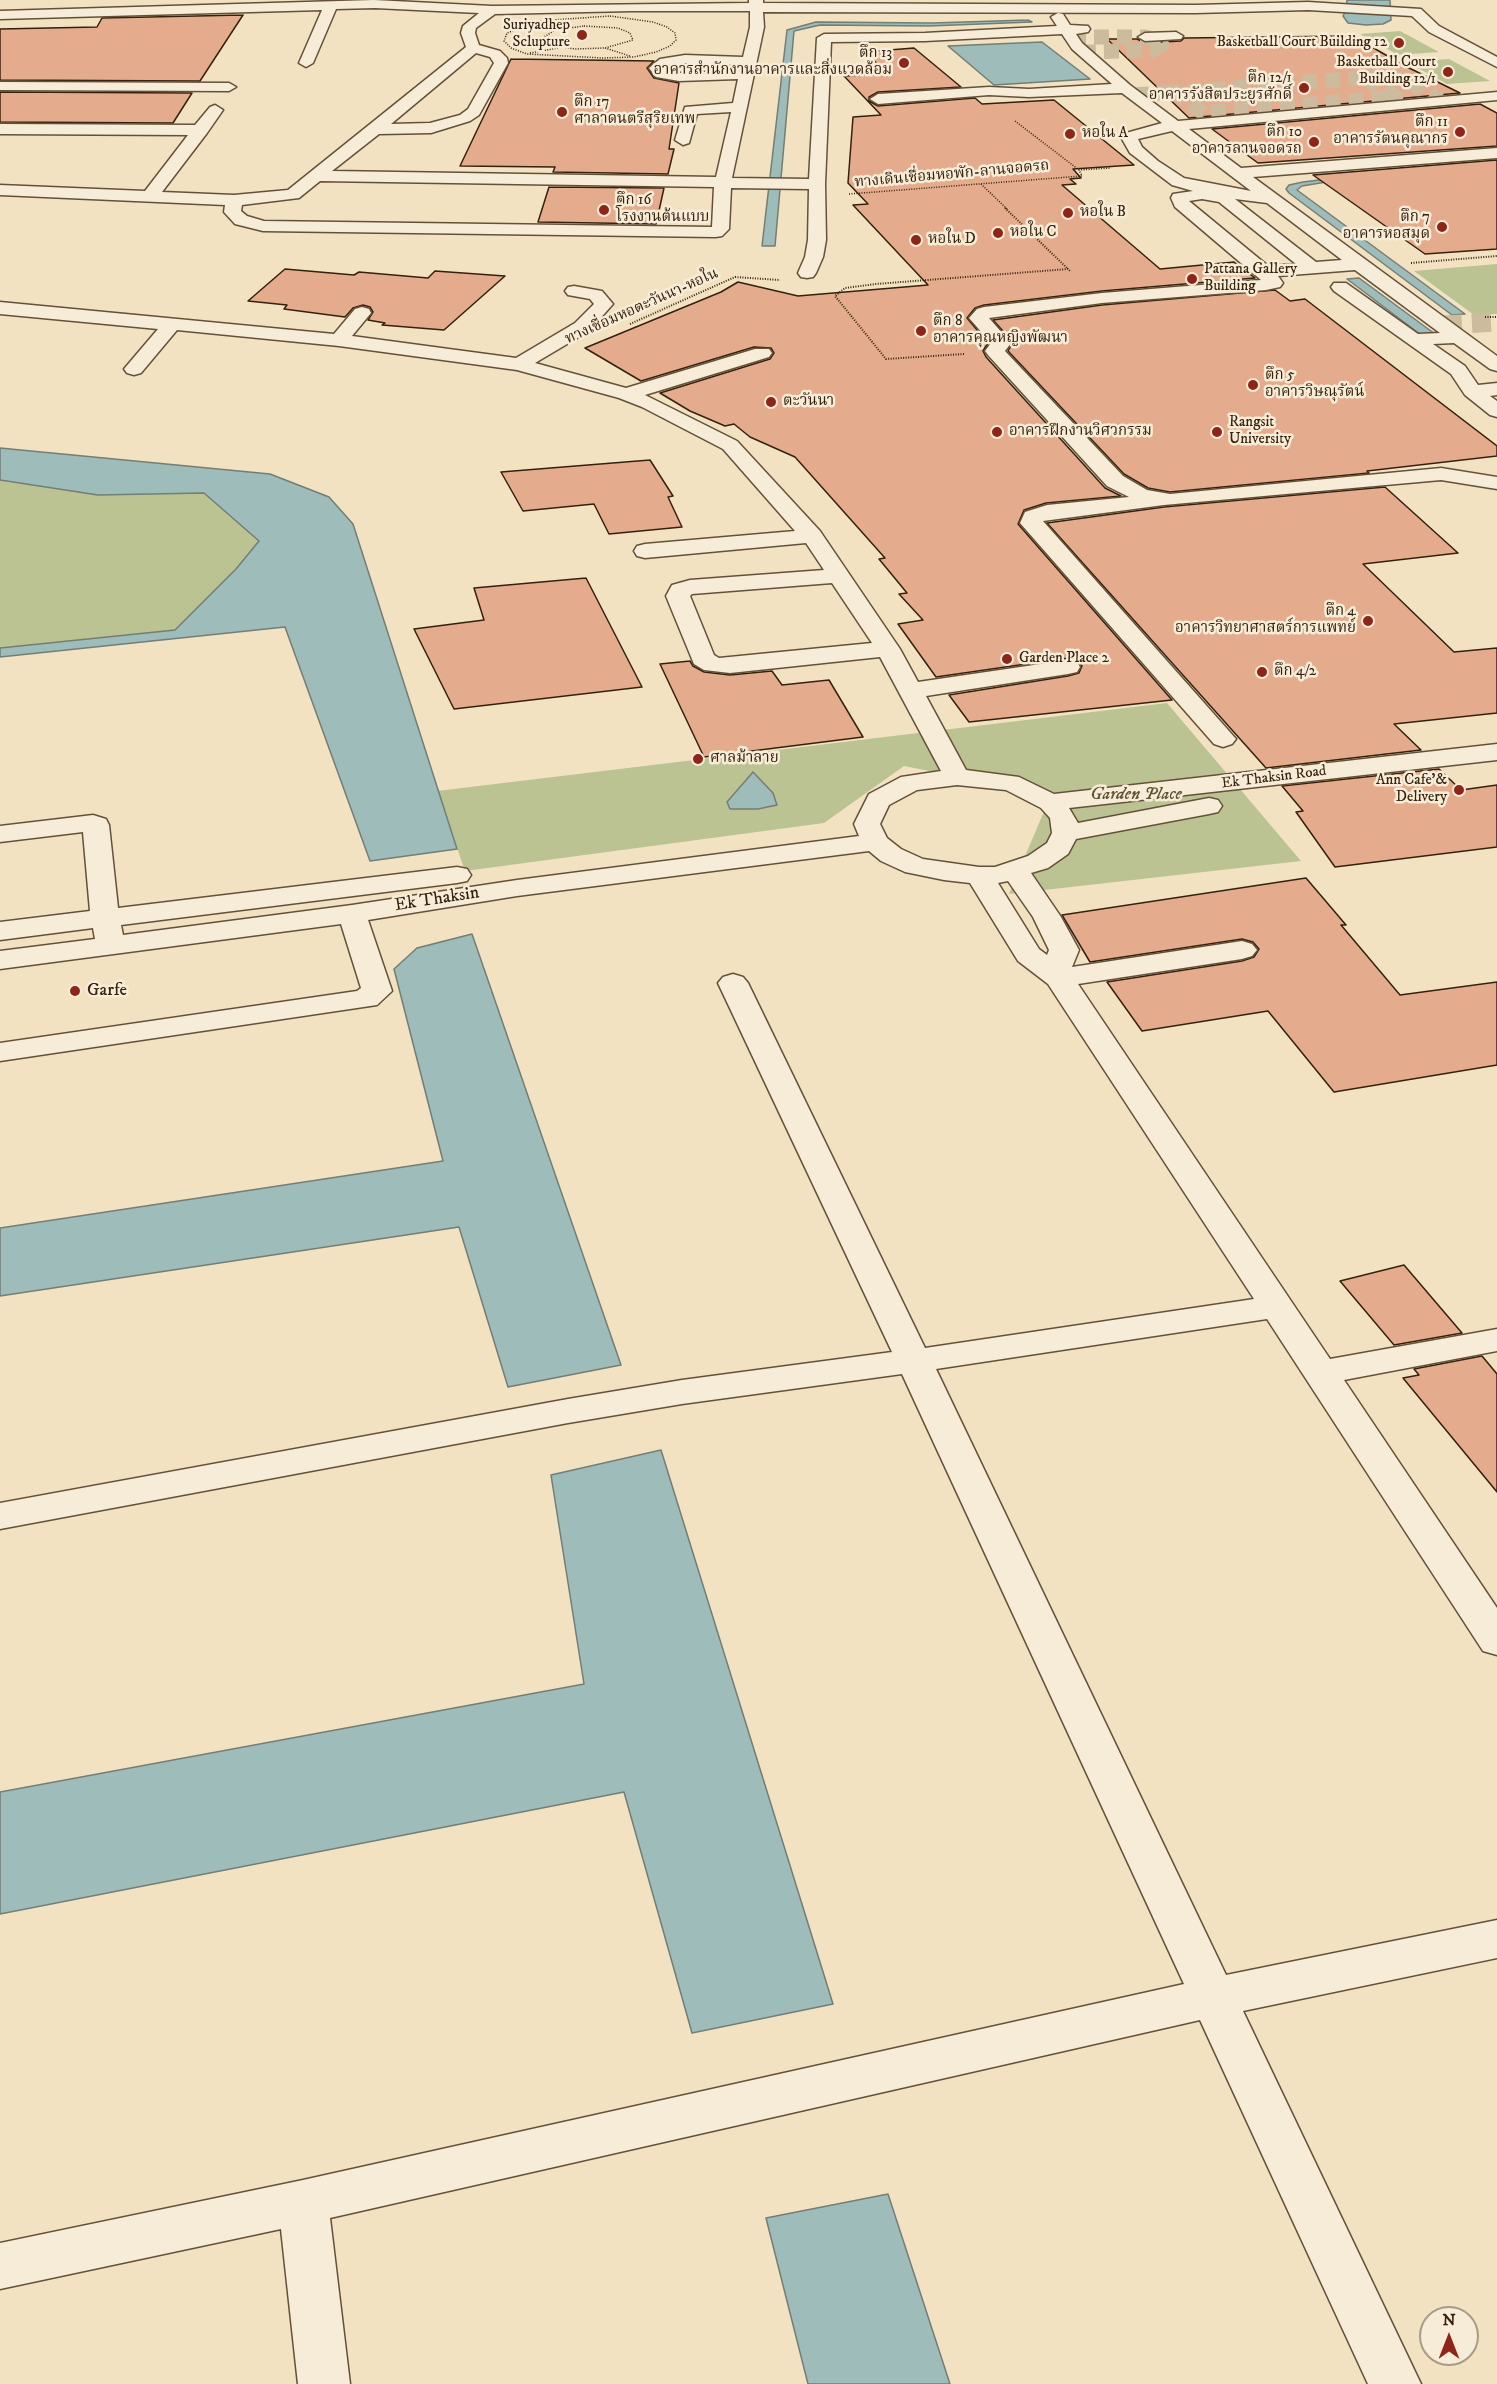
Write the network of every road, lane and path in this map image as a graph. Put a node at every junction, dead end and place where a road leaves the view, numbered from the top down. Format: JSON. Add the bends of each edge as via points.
{"nodes":[{"id":1,"x":1142,"y":0,"type":"edge"},
{"id":2,"x":1210,"y":0,"type":"edge"},
{"id":3,"x":1309,"y":3,"type":"edge"},
{"id":4,"x":599,"y":4,"type":"edge"},
{"id":5,"x":633,"y":4,"type":"edge"},
{"id":6,"x":1251,"y":4,"type":"edge"},
{"id":7,"x":331,"y":5,"type":"junction"},
{"id":8,"x":757,"y":5,"type":"edge"},
{"id":9,"x":1419,"y":6,"type":"edge"},
{"id":10,"x":1052,"y":9,"type":"junction"},
{"id":11,"x":1161,"y":9,"type":"junction"},
{"id":12,"x":1196,"y":9,"type":"junction"},
{"id":13,"x":492,"y":10,"type":"junction"},
{"id":14,"x":0,"y":15,"type":"edge"},
{"id":15,"x":1305,"y":20,"type":"dead end"},
{"id":16,"x":1192,"y":28,"type":"dead end"},
{"id":17,"x":1065,"y":29,"type":"junction"},
{"id":18,"x":1100,"y":29,"type":"tunnel mouth"},
{"id":19,"x":1176,"y":36,"type":"dead end"},
{"id":20,"x":562,"y":47,"type":"dead end"},
{"id":21,"x":473,"y":48,"type":"junction"},
{"id":22,"x":527,"y":54,"type":"dead end"},
{"id":23,"x":306,"y":63,"type":"dead end"},
{"id":24,"x":1497,"y":63,"type":"edge"},
{"id":25,"x":748,"y":67,"type":"junction"},
{"id":26,"x":0,"y":86,"type":"edge"},
{"id":27,"x":229,"y":87,"type":"dead end"},
{"id":28,"x":1125,"y":88,"type":"junction"},
{"id":29,"x":989,"y":91,"type":"junction"},
{"id":30,"x":1497,"y":96,"type":"edge"},
{"id":31,"x":878,"y":99,"type":"dead end"},
{"id":32,"x":740,"y":107,"type":"junction"},
{"id":33,"x":215,"y":110,"type":"dead end"},
{"id":34,"x":1173,"y":126,"type":"junction"},
{"id":35,"x":0,"y":129,"type":"edge"},
{"id":36,"x":375,"y":129,"type":"junction"},
{"id":37,"x":202,"y":130,"type":"junction"},
{"id":38,"x":683,"y":140,"type":"dead end"},
{"id":39,"x":1497,"y":153,"type":"edge"},
{"id":40,"x":1152,"y":164,"type":"junction"},
{"id":41,"x":1080,"y":170,"type":"junction"},
{"id":42,"x":1239,"y":173,"type":"junction"},
{"id":43,"x":318,"y":176,"type":"junction"},
{"id":44,"x":723,"y":183,"type":"junction"},
{"id":45,"x":981,"y":184,"type":"junction"},
{"id":46,"x":812,"y":187,"type":"junction"},
{"id":47,"x":0,"y":190,"type":"edge"},
{"id":48,"x":150,"y":196,"type":"junction"},
{"id":49,"x":1274,"y":199,"type":"junction"},
{"id":50,"x":234,"y":200,"type":"junction"},
{"id":51,"x":1497,"y":256,"type":"edge"},
{"id":52,"x":1411,"y":263,"type":"dead end"},
{"id":53,"x":1359,"y":264,"type":"junction"},
{"id":54,"x":1312,"y":268,"type":"junction"},
{"id":55,"x":1068,"y":269,"type":"junction"},
{"id":56,"x":1264,"y":272,"type":"junction"},
{"id":57,"x":807,"y":273,"type":"dead end"},
{"id":58,"x":789,"y":281,"type":"dead end"},
{"id":59,"x":1340,"y":287,"type":"dead end"},
{"id":60,"x":574,"y":291,"type":"dead end"},
{"id":61,"x":1102,"y":298,"type":"junction"},
{"id":62,"x":0,"y":308,"type":"edge"},
{"id":63,"x":362,"y":313,"type":"dead end"},
{"id":64,"x":172,"y":324,"type":"junction"},
{"id":65,"x":628,"y":325,"type":"dead end"},
{"id":66,"x":1458,"y":337,"type":"junction"},
{"id":67,"x":339,"y":340,"type":"junction"},
{"id":68,"x":1414,"y":340,"type":"junction"},
{"id":69,"x":994,"y":351,"type":"junction"},
{"id":70,"x":762,"y":353,"type":"dead end"},
{"id":71,"x":519,"y":364,"type":"junction"},
{"id":72,"x":1497,"y":365,"type":"edge"},
{"id":73,"x":134,"y":369,"type":"dead end"},
{"id":74,"x":1497,"y":389,"type":"edge"},
{"id":75,"x":1472,"y":391,"type":"junction"},
{"id":76,"x":627,"y":394,"type":"junction"},
{"id":77,"x":1497,"y":411,"type":"edge"},
{"id":78,"x":1497,"y":483,"type":"edge"},
{"id":79,"x":1170,"y":500,"type":"junction"},
{"id":80,"x":812,"y":536,"type":"junction"},
{"id":81,"x":645,"y":551,"type":"dead end"},
{"id":82,"x":839,"y":576,"type":"junction"},
{"id":83,"x":888,"y":649,"type":"junction"},
{"id":84,"x":1068,"y":668,"type":"dead end"},
{"id":85,"x":909,"y":692,"type":"junction"},
{"id":86,"x":1223,"y":739,"type":"dead end"},
{"id":87,"x":1493,"y":762,"type":"edge"},
{"id":88,"x":957,"y":777,"type":"junction"},
{"id":89,"x":1050,"y":802,"type":"junction"},
{"id":90,"x":871,"y":833,"type":"junction"},
{"id":91,"x":1066,"y":833,"type":"junction"},
{"id":92,"x":0,"y":834,"type":"edge"},
{"id":93,"x":1014,"y":869,"type":"junction"},
{"id":94,"x":979,"y":875,"type":"junction"},
{"id":95,"x":436,"y":889,"type":"junction"},
{"id":96,"x":352,"y":914,"type":"junction"},
{"id":97,"x":105,"y":917,"type":"junction"},
{"id":98,"x":0,"y":931,"type":"edge"},
{"id":99,"x":111,"y":945,"type":"junction"},
{"id":100,"x":1242,"y":950,"type":"dead end"},
{"id":101,"x":0,"y":960,"type":"edge"},
{"id":102,"x":1057,"y":976,"type":"junction"},
{"id":103,"x":733,"y":983,"type":"dead end"},
{"id":104,"x":0,"y":1052,"type":"edge"},
{"id":105,"x":1275,"y":1307,"type":"junction"},
{"id":106,"x":1497,"y":1340,"type":"edge"},
{"id":107,"x":914,"y":1361,"type":"junction"},
{"id":108,"x":1319,"y":1373,"type":"junction"},
{"id":109,"x":0,"y":1516,"type":"edge"},
{"id":110,"x":1497,"y":1640,"type":"edge"},
{"id":111,"x":1497,"y":1939,"type":"edge"},
{"id":112,"x":1215,"y":1998,"type":"junction"},
{"id":113,"x":303,"y":2202,"type":"junction"},
{"id":114,"x":0,"y":2266,"type":"edge"},
{"id":115,"x":324,"y":2384,"type":"edge"},
{"id":116,"x":1395,"y":2384,"type":"edge"}],
"edges":[{"from":1,"to":11,"type":"street"},
{"from":2,"to":12,"type":"street"},
{"from":3,"to":6,"type":"street"},
{"from":3,"to":9,"type":"street","via":[[1394,10]]},
{"from":3,"to":15,"type":"street"},
{"from":4,"to":5,"type":"street"},
{"from":4,"to":13,"type":"street"},
{"from":5,"to":8,"type":"street"},
{"from":6,"to":12,"type":"street"},
{"from":7,"to":13,"type":"street"},
{"from":7,"to":14,"type":"street"},
{"from":7,"to":23,"type":"street"},
{"from":8,"to":10,"type":"street"},
{"from":8,"to":25,"type":"street","via":[[757,27]]},
{"from":9,"to":24,"type":"street","via":[[1434,29]]},
{"from":10,"to":11,"type":"street"},
{"from":10,"to":17,"type":"street"},
{"from":11,"to":12,"type":"street"},
{"from":13,"to":21,"type":"street","via":[[470,26]]},
{"from":16,"to":19,"type":"street","via":[[1139,33]]},
{"from":17,"to":18,"type":"street"},
{"from":17,"to":28,"type":"street","via":[[1077,46]]},
{"from":17,"to":46,"type":"street","via":[[824,38]]},
{"from":20,"to":22,"type":"path"},
{"from":21,"to":36,"type":"street"},
{"from":21,"to":36,"type":"street","via":[[495,54],[501,63],[474,112],[431,128]]},
{"from":25,"to":25,"type":"street","via":[[680,78],[661,74],[656,68],[685,58]]},
{"from":25,"to":32,"type":"street"},
{"from":26,"to":27,"type":"street"},
{"from":28,"to":29,"type":"street"},
{"from":28,"to":34,"type":"street"},
{"from":29,"to":31,"type":"street"},
{"from":29,"to":41,"type":"path","name":"ทางเดินเชื่อมหอพัก-ลานจอดรถ","via":[[989,101]]},
{"from":30,"to":34,"type":"street"},
{"from":32,"to":38,"type":"street","via":[[690,110]]},
{"from":32,"to":44,"type":"street"},
{"from":33,"to":37,"type":"street"},
{"from":34,"to":40,"type":"street","via":[[1132,136],[1136,150]]},
{"from":34,"to":42,"type":"street"},
{"from":35,"to":37,"type":"street"},
{"from":36,"to":43,"type":"street"},
{"from":37,"to":48,"type":"street"},
{"from":39,"to":42,"type":"street"},
{"from":40,"to":41,"type":"path","name":"ทางเดินเชื่อมหอพัก-ลานจอดรถ"},
{"from":40,"to":49,"type":"street","via":[[1178,182],[1195,187]]},
{"from":41,"to":45,"type":"path","name":"ทางเดินเชื่อมหอพัก-ลานจอดรถ","via":[[1082,176]]},
{"from":42,"to":49,"type":"street"},
{"from":43,"to":44,"type":"street"},
{"from":43,"to":50,"type":"street","via":[[292,194]]},
{"from":44,"to":46,"type":"street"},
{"from":44,"to":50,"type":"street","via":[[720,229],[704,233],[263,226],[241,220],[232,212]]},
{"from":45,"to":46,"type":"path","name":"ทางเดินเชื่อมหอพัก-ลานจอดรถ","via":[[860,194]]},
{"from":45,"to":55,"type":"path"},
{"from":46,"to":57,"type":"street","via":[[817,240]]},
{"from":47,"to":48,"type":"street"},
{"from":48,"to":50,"type":"street"},
{"from":49,"to":53,"type":"street"},
{"from":51,"to":52,"type":"path"},
{"from":53,"to":54,"type":"street"},
{"from":53,"to":66,"type":"street"},
{"from":54,"to":56,"type":"street"},
{"from":54,"to":56,"type":"street","via":[[1224,198],[1202,194],[1179,198]]},
{"from":55,"to":61,"type":"path"},
{"from":55,"to":69,"type":"path","via":[[876,284],[845,288],[835,296],[886,359]]},
{"from":56,"to":61,"type":"street","via":[[1274,283]]},
{"from":58,"to":65,"type":"path","name":"ทางเชื่อมหอตะวันนา-หอใน","via":[[735,277]]},
{"from":59,"to":68,"type":"street"},
{"from":60,"to":71,"type":"street","via":[[596,295],[604,304],[582,327]]},
{"from":61,"to":69,"type":"street","via":[[980,315],[978,318],[1001,343]]},
{"from":62,"to":64,"type":"street"},
{"from":63,"to":67,"type":"street"},
{"from":64,"to":67,"type":"street"},
{"from":64,"to":73,"type":"street"},
{"from":66,"to":68,"type":"street"},
{"from":66,"to":72,"type":"street"},
{"from":67,"to":71,"type":"street"},
{"from":68,"to":75,"type":"street","via":[[1458,370]]},
{"from":69,"to":79,"type":"street","via":[[1115,481],[1141,495]]},
{"from":70,"to":76,"type":"street"},
{"from":71,"to":76,"type":"street"},
{"from":74,"to":75,"type":"street"},
{"from":75,"to":77,"type":"street"},
{"from":76,"to":80,"type":"street","via":[[730,445]]},
{"from":78,"to":79,"type":"street","via":[[1441,474]]},
{"from":79,"to":86,"type":"street","via":[[1047,512],[1033,517],[1031,523]]},
{"from":80,"to":81,"type":"street"},
{"from":80,"to":82,"type":"street"},
{"from":82,"to":83,"type":"street"},
{"from":82,"to":83,"type":"street","via":[[690,587],[680,590],[678,596],[703,659],[713,665]]},
{"from":83,"to":85,"type":"street"},
{"from":84,"to":85,"type":"street"},
{"from":85,"to":88,"type":"street"},
{"from":87,"to":89,"type":"street","name":"Ek Thaksin Road"},
{"from":87,"to":91,"type":"street","name":"Ek Thaksin Road","via":[[1185,809]]},
{"from":88,"to":89,"type":"street","via":[[1010,783]]},
{"from":88,"to":90,"type":"street","via":[[910,783],[878,800]]},
{"from":89,"to":91,"type":"street","via":[[1063,816]]},
{"from":90,"to":94,"type":"street","via":[[891,855],[915,866]]},
{"from":90,"to":95,"type":"street","name":"Ek Thaksin"},
{"from":91,"to":93,"type":"street","via":[[1058,848],[1038,862]]},
{"from":92,"to":97,"type":"street","via":[[96,825]]},
{"from":93,"to":94,"type":"street","via":[[998,875]]},
{"from":93,"to":102,"type":"street","via":[[1047,916],[1064,950]]},
{"from":94,"to":102,"type":"street","via":[[1028,955]]},
{"from":95,"to":96,"type":"street","name":"Ek Thaksin"},
{"from":95,"to":97,"type":"street"},
{"from":96,"to":99,"type":"street","name":"Ek Thaksin"},
{"from":96,"to":104,"type":"street","via":[[377,991],[366,999]]},
{"from":97,"to":98,"type":"street"},
{"from":97,"to":99,"type":"street"},
{"from":99,"to":101,"type":"street","name":"Ek Thaksin"},
{"from":100,"to":102,"type":"street"},
{"from":102,"to":105,"type":"street"},
{"from":103,"to":107,"type":"street"},
{"from":105,"to":107,"type":"street"},
{"from":105,"to":108,"type":"street"},
{"from":106,"to":108,"type":"street"},
{"from":107,"to":109,"type":"street","via":[[568,1411]]},
{"from":107,"to":112,"type":"street"},
{"from":108,"to":110,"type":"street"},
{"from":111,"to":112,"type":"street"},
{"from":112,"to":113,"type":"street"},
{"from":112,"to":116,"type":"street"},
{"from":113,"to":114,"type":"street"},
{"from":113,"to":115,"type":"street"}]}
